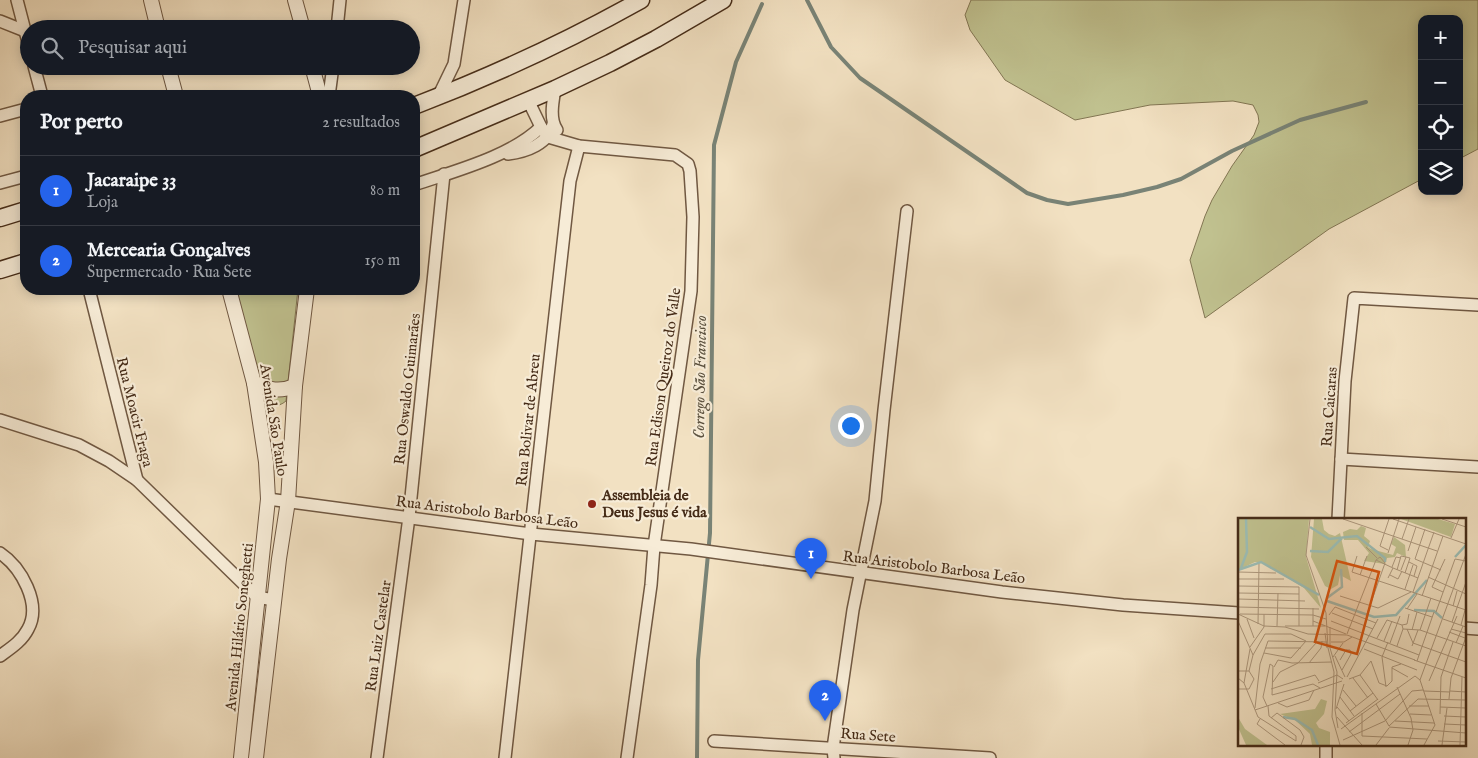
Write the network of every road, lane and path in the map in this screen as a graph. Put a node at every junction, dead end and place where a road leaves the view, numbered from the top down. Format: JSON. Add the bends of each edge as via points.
{"nodes":[{"id":1,"x":17,"y":0,"type":"edge"},
{"id":2,"x":151,"y":0,"type":"edge"},
{"id":3,"x":295,"y":0,"type":"edge"},
{"id":4,"x":340,"y":0,"type":"edge"},
{"id":5,"x":464,"y":0,"type":"edge"},
{"id":6,"x":641,"y":0,"type":"edge"},
{"id":7,"x":723,"y":0,"type":"edge"},
{"id":8,"x":0,"y":20,"type":"edge"},
{"id":9,"x":22,"y":20,"type":"edge"},
{"id":10,"x":156,"y":20,"type":"edge"},
{"id":11,"x":301,"y":20,"type":"edge"},
{"id":12,"x":338,"y":20,"type":"edge"},
{"id":13,"x":20,"y":29,"type":"edge"},
{"id":14,"x":36,"y":75,"type":"edge"},
{"id":15,"x":170,"y":75,"type":"edge"},
{"id":16,"x":314,"y":75,"type":"edge"},
{"id":17,"x":333,"y":75,"type":"edge"},
{"id":18,"x":555,"y":89,"type":"junction"},
{"id":19,"x":40,"y":90,"type":"edge"},
{"id":20,"x":174,"y":90,"type":"edge"},
{"id":21,"x":318,"y":90,"type":"edge"},
{"id":22,"x":331,"y":90,"type":"edge"},
{"id":23,"x":438,"y":97,"type":"junction"},
{"id":24,"x":528,"y":100,"type":"junction"},
{"id":25,"x":420,"y":104,"type":"edge"},
{"id":26,"x":20,"y":111,"type":"edge"},
{"id":27,"x":0,"y":116,"type":"edge"},
{"id":28,"x":553,"y":124,"type":"junction"},
{"id":29,"x":544,"y":132,"type":"junction"},
{"id":30,"x":420,"y":146,"type":"edge"},
{"id":31,"x":577,"y":146,"type":"junction"},
{"id":32,"x":444,"y":174,"type":"junction"},
{"id":33,"x":20,"y":178,"type":"edge"},
{"id":34,"x":0,"y":183,"type":"edge"},
{"id":35,"x":420,"y":183,"type":"edge"},
{"id":36,"x":908,"y":211,"type":"dead end"},
{"id":37,"x":20,"y":212,"type":"edge"},
{"id":38,"x":0,"y":218,"type":"edge"},
{"id":39,"x":20,"y":264,"type":"edge"},
{"id":40,"x":0,"y":270,"type":"edge"},
{"id":41,"x":91,"y":295,"type":"edge"},
{"id":42,"x":231,"y":295,"type":"edge"},
{"id":43,"x":306,"y":295,"type":"edge"},
{"id":44,"x":1478,"y":305,"type":"edge"},
{"id":45,"x":254,"y":383,"type":"junction"},
{"id":46,"x":295,"y":386,"type":"junction"},
{"id":47,"x":0,"y":420,"type":"edge"},
{"id":48,"x":1341,"y":460,"type":"junction"},
{"id":49,"x":1478,"y":467,"type":"edge"},
{"id":50,"x":137,"y":480,"type":"junction"},
{"id":51,"x":268,"y":499,"type":"junction"},
{"id":52,"x":288,"y":501,"type":"junction"},
{"id":53,"x":410,"y":517,"type":"junction"},
{"id":54,"x":1338,"y":518,"type":"edge"},
{"id":55,"x":531,"y":534,"type":"junction"},
{"id":56,"x":654,"y":546,"type":"junction"},
{"id":57,"x":0,"y":553,"type":"edge"},
{"id":58,"x":860,"y":573,"type":"junction"},
{"id":59,"x":257,"y":597,"type":"junction"},
{"id":60,"x":274,"y":600,"type":"junction"},
{"id":61,"x":1238,"y":613,"type":"edge"},
{"id":62,"x":0,"y":656,"type":"edge"},
{"id":63,"x":244,"y":730,"type":"junction"},
{"id":64,"x":259,"y":732,"type":"junction"},
{"id":65,"x":714,"y":741,"type":"dead end"},
{"id":66,"x":834,"y":753,"type":"edge"},
{"id":67,"x":241,"y":758,"type":"edge"},
{"id":68,"x":256,"y":758,"type":"edge"},
{"id":69,"x":377,"y":758,"type":"edge"},
{"id":70,"x":505,"y":758,"type":"edge"},
{"id":71,"x":627,"y":758,"type":"edge"},
{"id":72,"x":990,"y":758,"type":"edge"}],
"edges":[{"from":1,"to":9,"type":"street"},
{"from":2,"to":10,"type":"street"},
{"from":3,"to":11,"type":"street"},
{"from":4,"to":12,"type":"street"},
{"from":5,"to":23,"type":"street","via":[[454,64]]},
{"from":6,"to":23,"type":"main road","via":[[554,46]]},
{"from":7,"to":18,"type":"main road","via":[[641,47]]},
{"from":8,"to":13,"type":"street"},
{"from":14,"to":19,"type":"street"},
{"from":15,"to":20,"type":"street"},
{"from":16,"to":21,"type":"street"},
{"from":17,"to":22,"type":"street"},
{"from":18,"to":24,"type":"main road"},
{"from":18,"to":28,"type":"street"},
{"from":23,"to":25,"type":"main road"},
{"from":24,"to":29,"type":"street"},
{"from":24,"to":30,"type":"main road"},
{"from":26,"to":27,"type":"street"},
{"from":28,"to":29,"type":"street","via":[[551,132]]},
{"from":28,"to":31,"type":"street"},
{"from":29,"to":31,"type":"street"},
{"from":29,"to":32,"type":"street"},
{"from":31,"to":55,"type":"street","name":"Rua Bolivar de Abreu","via":[[570,181]]},
{"from":31,"to":56,"type":"street","name":"Rua Edison Queiroz do Valle","via":[[675,155],[688,164],[690,171],[693,217],[691,291]]},
{"from":32,"to":35,"type":"street"},
{"from":32,"to":53,"type":"street","name":"Rua Oswaldo Guimarães"},
{"from":33,"to":34,"type":"street"},
{"from":36,"to":58,"type":"street","via":[[875,501]]},
{"from":37,"to":38,"type":"main road"},
{"from":39,"to":40,"type":"main road"},
{"from":41,"to":50,"type":"street","name":"Rua Moacir Fraga"},
{"from":42,"to":45,"type":"street","name":"Avenida São Paulo"},
{"from":43,"to":46,"type":"street","name":"Avenida Hilário Soneghetti"},
{"from":44,"to":48,"type":"street","name":"Rua Caicaras","via":[[1354,298]]},
{"from":45,"to":46,"type":"street","via":[[277,390]]},
{"from":45,"to":51,"type":"street","name":"Avenida São Paulo"},
{"from":46,"to":52,"type":"street","name":"Avenida Hilário Soneghetti"},
{"from":47,"to":50,"type":"street","via":[[79,446]]},
{"from":48,"to":49,"type":"street"},
{"from":48,"to":54,"type":"street","name":"Rua Caicaras"},
{"from":50,"to":59,"type":"street","name":"Rua Moacir Fraga"},
{"from":51,"to":52,"type":"street","name":"Rua Aristobolo Barbosa Leão"},
{"from":51,"to":59,"type":"street","name":"Avenida Hilário Soneghetti"},
{"from":52,"to":53,"type":"street","name":"Rua Aristobolo Barbosa Leão"},
{"from":52,"to":60,"type":"street","name":"Avenida Hilário Soneghetti"},
{"from":53,"to":55,"type":"street","name":"Rua Aristobolo Barbosa Leão"},
{"from":53,"to":69,"type":"street","name":"Rua Luiz Castelar"},
{"from":55,"to":56,"type":"street","name":"Rua Aristobolo Barbosa Leão"},
{"from":55,"to":70,"type":"street","name":"Rua Bolivar de Abreu"},
{"from":56,"to":58,"type":"street","name":"Rua Aristobolo Barbosa Leão"},
{"from":56,"to":71,"type":"street","name":"Rua Edison Queiroz do Valle"},
{"from":57,"to":62,"type":"street","via":[[22,576],[30,592],[32,608],[29,628],[16,645]]},
{"from":58,"to":61,"type":"street","name":"Rua Aristobolo Barbosa Leão","via":[[1002,592]]},
{"from":58,"to":66,"type":"street"},
{"from":59,"to":60,"type":"street"},
{"from":59,"to":63,"type":"street","name":"Avenida Hilário Soneghetti"},
{"from":60,"to":64,"type":"street","name":"Avenida Hilário Soneghetti"},
{"from":63,"to":64,"type":"street"},
{"from":63,"to":67,"type":"street","name":"Avenida Hilário Soneghetti"},
{"from":64,"to":68,"type":"street","name":"Avenida Hilário Soneghetti"},
{"from":65,"to":66,"type":"street","name":"Rua Sete"},
{"from":66,"to":72,"type":"street","name":"Rua Sete"}]}
